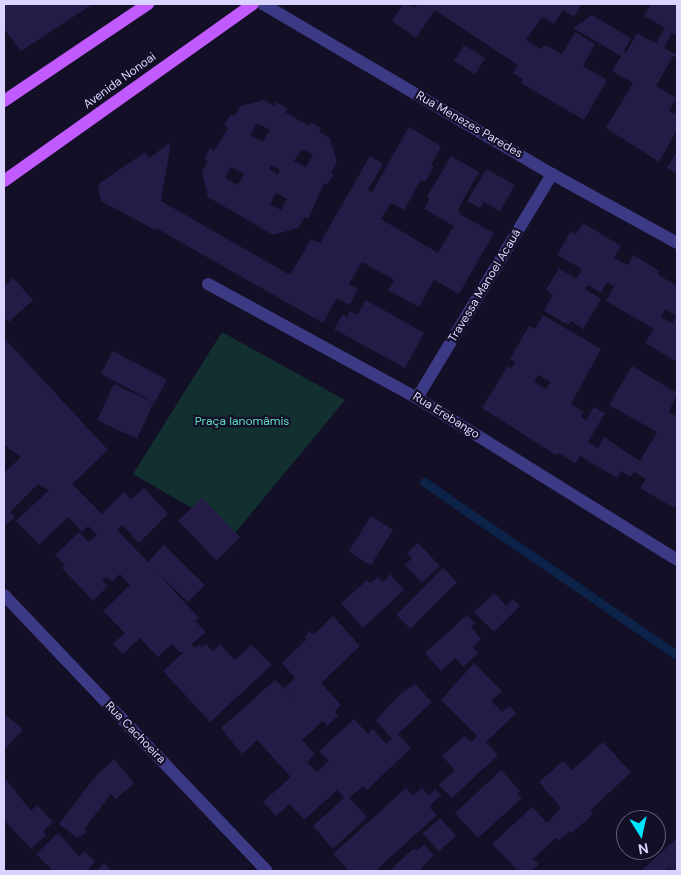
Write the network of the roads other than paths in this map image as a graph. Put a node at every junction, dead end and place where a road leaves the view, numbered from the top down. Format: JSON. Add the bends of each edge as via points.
{"nodes":[{"id":1,"x":148,"y":4,"type":"edge"},
{"id":2,"x":253,"y":4,"type":"edge"},
{"id":3,"x":263,"y":4,"type":"edge"},
{"id":4,"x":4,"y":102,"type":"edge"},
{"id":5,"x":552,"y":174,"type":"junction"},
{"id":6,"x":4,"y":181,"type":"edge"},
{"id":7,"x":677,"y":243,"type":"edge"},
{"id":8,"x":208,"y":284,"type":"dead end"},
{"id":9,"x":417,"y":398,"type":"junction"},
{"id":10,"x":677,"y":560,"type":"edge"},
{"id":11,"x":4,"y":595,"type":"edge"},
{"id":12,"x":267,"y":871,"type":"edge"}],
"edges":[{"from":1,"to":4,"type":"main road"},
{"from":2,"to":6,"type":"main road","name":"Avenida Nonoai"},
{"from":3,"to":5,"type":"street","name":"Rua Menezes Paredes"},
{"from":5,"to":7,"type":"street","name":"Rua Menezes Paredes"},
{"from":5,"to":9,"type":"street","name":"Travessa Manoel Acauã"},
{"from":8,"to":9,"type":"street","name":"Rua Erebango"},
{"from":9,"to":10,"type":"street","name":"Rua Erebango"},
{"from":11,"to":12,"type":"street","name":"Rua Cachoeira"}]}
